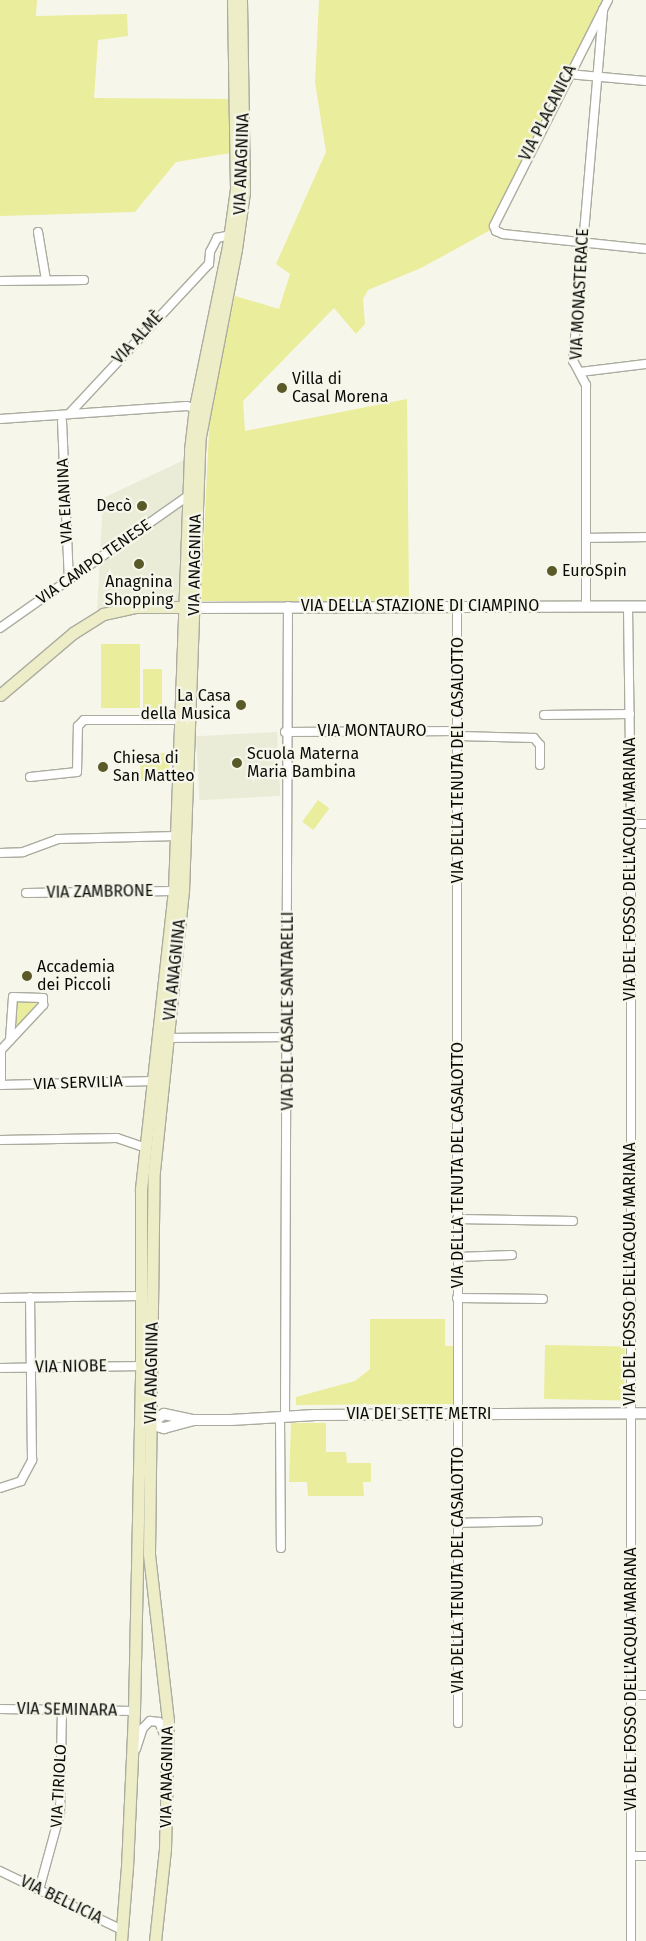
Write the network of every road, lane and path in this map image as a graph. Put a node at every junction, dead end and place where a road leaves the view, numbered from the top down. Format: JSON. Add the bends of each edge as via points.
{"nodes":[{"id":1,"x":233,"y":0,"type":"edge"},
{"id":2,"x":242,"y":0,"type":"edge"},
{"id":3,"x":608,"y":0,"type":"edge"},
{"id":4,"x":604,"y":9,"type":"junction"},
{"id":5,"x":568,"y":74,"type":"junction"},
{"id":6,"x":597,"y":76,"type":"junction"},
{"id":7,"x":646,"y":81,"type":"edge"},
{"id":8,"x":38,"y":232,"type":"dead end"},
{"id":9,"x":230,"y":235,"type":"junction"},
{"id":10,"x":582,"y":243,"type":"junction"},
{"id":11,"x":646,"y":250,"type":"edge"},
{"id":12,"x":46,"y":280,"type":"junction"},
{"id":13,"x":84,"y":280,"type":"dead end"},
{"id":14,"x":0,"y":281,"type":"edge"},
{"id":15,"x":646,"y":364,"type":"edge"},
{"id":16,"x":580,"y":372,"type":"junction"},
{"id":17,"x":198,"y":412,"type":"junction"},
{"id":18,"x":69,"y":414,"type":"junction"},
{"id":19,"x":0,"y":419,"type":"edge"},
{"id":20,"x":62,"y":421,"type":"dead end"},
{"id":21,"x":188,"y":496,"type":"junction"},
{"id":22,"x":646,"y":537,"type":"edge"},
{"id":23,"x":586,"y":538,"type":"junction"},
{"id":24,"x":69,"y":580,"type":"junction"},
{"id":25,"x":187,"y":582,"type":"junction"},
{"id":26,"x":165,"y":606,"type":"junction"},
{"id":27,"x":288,"y":606,"type":"junction"},
{"id":28,"x":458,"y":606,"type":"junction"},
{"id":29,"x":646,"y":606,"type":"edge"},
{"id":30,"x":586,"y":607,"type":"junction"},
{"id":31,"x":628,"y":607,"type":"junction"},
{"id":32,"x":190,"y":608,"type":"junction"},
{"id":33,"x":185,"y":621,"type":"junction"},
{"id":34,"x":0,"y":628,"type":"edge"},
{"id":35,"x":0,"y":695,"type":"edge"},
{"id":36,"x":630,"y":714,"type":"junction"},
{"id":37,"x":544,"y":716,"type":"dead end"},
{"id":38,"x":182,"y":720,"type":"junction"},
{"id":39,"x":285,"y":732,"type":"junction"},
{"id":40,"x":459,"y":734,"type":"junction"},
{"id":41,"x":540,"y":765,"type":"dead end"},
{"id":42,"x":30,"y":777,"type":"dead end"},
{"id":43,"x":631,"y":824,"type":"junction"},
{"id":44,"x":646,"y":824,"type":"edge"},
{"id":45,"x":176,"y":836,"type":"junction"},
{"id":46,"x":0,"y":853,"type":"edge"},
{"id":47,"x":174,"y":890,"type":"junction"},
{"id":48,"x":26,"y":893,"type":"dead end"},
{"id":49,"x":288,"y":1037,"type":"junction"},
{"id":50,"x":168,"y":1038,"type":"junction"},
{"id":51,"x":10,"y":1040,"type":"junction"},
{"id":52,"x":154,"y":1081,"type":"junction"},
{"id":53,"x":1,"y":1085,"type":"edge"},
{"id":54,"x":0,"y":1140,"type":"edge"},
{"id":55,"x":146,"y":1148,"type":"junction"},
{"id":56,"x":457,"y":1219,"type":"junction"},
{"id":57,"x":573,"y":1221,"type":"dead end"},
{"id":58,"x":140,"y":1223,"type":"junction"},
{"id":59,"x":154,"y":1228,"type":"junction"},
{"id":60,"x":512,"y":1255,"type":"dead end"},
{"id":61,"x":457,"y":1257,"type":"junction"},
{"id":62,"x":141,"y":1296,"type":"junction"},
{"id":63,"x":30,"y":1297,"type":"junction"},
{"id":64,"x":0,"y":1298,"type":"edge"},
{"id":65,"x":457,"y":1298,"type":"junction"},
{"id":66,"x":543,"y":1299,"type":"dead end"},
{"id":67,"x":141,"y":1366,"type":"junction"},
{"id":68,"x":32,"y":1367,"type":"junction"},
{"id":69,"x":0,"y":1368,"type":"edge"},
{"id":70,"x":630,"y":1413,"type":"junction"},
{"id":71,"x":646,"y":1413,"type":"edge"},
{"id":72,"x":457,"y":1415,"type":"junction"},
{"id":73,"x":283,"y":1417,"type":"junction"},
{"id":74,"x":145,"y":1423,"type":"junction"},
{"id":75,"x":0,"y":1488,"type":"edge"},
{"id":76,"x":538,"y":1521,"type":"dead end"},
{"id":77,"x":457,"y":1522,"type":"junction"},
{"id":78,"x":281,"y":1548,"type":"dead end"},
{"id":79,"x":632,"y":1695,"type":"junction"},
{"id":80,"x":646,"y":1695,"type":"edge"},
{"id":81,"x":0,"y":1709,"type":"edge"},
{"id":82,"x":62,"y":1709,"type":"junction"},
{"id":83,"x":134,"y":1711,"type":"junction"},
{"id":84,"x":458,"y":1723,"type":"dead end"},
{"id":85,"x":131,"y":1763,"type":"junction"},
{"id":86,"x":168,"y":1779,"type":"junction"},
{"id":87,"x":631,"y":1856,"type":"junction"},
{"id":88,"x":646,"y":1856,"type":"edge"},
{"id":89,"x":0,"y":1871,"type":"edge"},
{"id":90,"x":39,"y":1890,"type":"junction"},
{"id":91,"x":121,"y":1935,"type":"edge"},
{"id":92,"x":155,"y":1941,"type":"edge"},
{"id":93,"x":631,"y":1941,"type":"edge"}],
"edges":[{"from":1,"to":9,"type":"main road","name":"VIA ANAGNINA","via":[[237,160]]},
{"from":2,"to":17,"type":"main road","name":"VIA ANAGNINA","via":[[246,151],[242,208]]},
{"from":3,"to":4,"type":"street","name":"VIA PLACANICA"},
{"from":4,"to":5,"type":"street","name":"VIA PLACANICA"},
{"from":4,"to":6,"type":"street","name":"VIA MONASTERACE"},
{"from":5,"to":6,"type":"street"},
{"from":5,"to":10,"type":"street","name":"VIA PLACANICA","via":[[495,219],[494,228],[503,234]]},
{"from":6,"to":7,"type":"street"},
{"from":6,"to":10,"type":"street","name":"VIA MONASTERACE"},
{"from":8,"to":12,"type":"street"},
{"from":9,"to":17,"type":"main road","name":"VIA ANAGNINA"},
{"from":9,"to":18,"type":"street","name":"VIA ALMÈ","via":[[216,240],[209,264]]},
{"from":10,"to":11,"type":"street"},
{"from":10,"to":16,"type":"street","name":"VIA MONASTERACE","via":[[573,361]]},
{"from":12,"to":13,"type":"street"},
{"from":12,"to":14,"type":"street"},
{"from":15,"to":16,"type":"street"},
{"from":16,"to":23,"type":"street","name":"VIA MONASTERACE","via":[[586,385]]},
{"from":17,"to":18,"type":"street"},
{"from":17,"to":21,"type":"main road","name":"VIA ANAGNINA"},
{"from":17,"to":32,"type":"main road","name":"VIA ANAGNINA"},
{"from":18,"to":19,"type":"street"},
{"from":20,"to":24,"type":"street","name":"VIA EIANINA"},
{"from":21,"to":24,"type":"street","name":"VIA CAMPO TENESE"},
{"from":21,"to":25,"type":"main road","name":"VIA ANAGNINA"},
{"from":22,"to":23,"type":"street"},
{"from":23,"to":30,"type":"street","name":"VIA MONASTERACE"},
{"from":24,"to":34,"type":"street","name":"VIA CAMPO TENESE"},
{"from":25,"to":26,"type":"main road","via":[[179,596]]},
{"from":25,"to":32,"type":"main road","name":"VIA ANAGNINA"},
{"from":26,"to":32,"type":"main road"},
{"from":26,"to":33,"type":"main road"},
{"from":26,"to":35,"type":"main road","via":[[126,608],[92,620]]},
{"from":27,"to":28,"type":"street","name":"VIA DELLA STAZIONE DI CIAMPINO"},
{"from":27,"to":32,"type":"street","name":"VIA DELLA STAZIONE DI CIAMPINO"},
{"from":27,"to":39,"type":"street","name":"VIA DEL CASALE SANTARELLI"},
{"from":28,"to":30,"type":"street","name":"VIA DELLA STAZIONE DI CIAMPINO"},
{"from":28,"to":40,"type":"street","name":"VIA DELLA TENUTA DEL CASALOTTO"},
{"from":29,"to":31,"type":"street","name":"VIA DELLA STAZIONE DI CIAMPINO"},
{"from":30,"to":31,"type":"street","name":"VIA DELLA STAZIONE DI CIAMPINO"},
{"from":31,"to":36,"type":"street","name":"VIA DEL FOSSO DELL'ACQUA MARIANA"},
{"from":32,"to":33,"type":"main road","name":"VIA ANAGNINA"},
{"from":32,"to":50,"type":"main road","name":"VIA ANAGNINA","via":[[183,890]]},
{"from":33,"to":38,"type":"main road","name":"VIA ANAGNINA"},
{"from":36,"to":37,"type":"street"},
{"from":36,"to":43,"type":"street","name":"VIA DEL FOSSO DELL'ACQUA MARIANA"},
{"from":38,"to":42,"type":"street","via":[[84,720],[78,726],[77,772]]},
{"from":38,"to":45,"type":"main road","name":"VIA ANAGNINA"},
{"from":39,"to":40,"type":"street","name":"VIA MONTAURO"},
{"from":39,"to":49,"type":"street","name":"VIA DEL CASALE SANTARELLI"},
{"from":40,"to":41,"type":"street","name":"VIA MONTAURO","via":[[534,738],[540,745]]},
{"from":40,"to":56,"type":"street","name":"VIA DELLA TENUTA DEL CASALOTTO"},
{"from":43,"to":44,"type":"street"},
{"from":43,"to":70,"type":"street","name":"VIA DEL FOSSO DELL'ACQUA MARIANA"},
{"from":45,"to":46,"type":"street","via":[[58,839],[23,852]]},
{"from":45,"to":47,"type":"main road","name":"VIA ANAGNINA"},
{"from":47,"to":48,"type":"street","name":"VIA ZAMBRONE"},
{"from":47,"to":52,"type":"main road","name":"VIA ANAGNINA"},
{"from":49,"to":50,"type":"street"},
{"from":49,"to":73,"type":"street","name":"VIA DEL CASALE SANTARELLI"},
{"from":50,"to":59,"type":"main road","name":"VIA ANAGNINA","via":[[155,1155]]},
{"from":51,"to":51,"type":"street","name":"VIA SERVILIA","via":[[43,1004],[43,998],[13,997]]},
{"from":51,"to":53,"type":"street","name":"VIA SERVILIA","via":[[1,1050]]},
{"from":52,"to":53,"type":"street","name":"VIA SERVILIA"},
{"from":52,"to":55,"type":"main road","name":"VIA ANAGNINA"},
{"from":54,"to":55,"type":"street","via":[[117,1138]]},
{"from":55,"to":58,"type":"main road","name":"VIA ANAGNINA"},
{"from":56,"to":57,"type":"street"},
{"from":56,"to":61,"type":"street","name":"VIA DELLA TENUTA DEL CASALOTTO"},
{"from":58,"to":59,"type":"street"},
{"from":58,"to":62,"type":"main road","name":"VIA ANAGNINA"},
{"from":59,"to":74,"type":"main road","name":"VIA ANAGNINA"},
{"from":60,"to":61,"type":"street"},
{"from":61,"to":65,"type":"street","name":"VIA DELLA TENUTA DEL CASALOTTO"},
{"from":62,"to":63,"type":"street"},
{"from":62,"to":67,"type":"main road","name":"VIA ANAGNINA"},
{"from":63,"to":64,"type":"street"},
{"from":63,"to":68,"type":"street"},
{"from":65,"to":66,"type":"street"},
{"from":65,"to":72,"type":"street","name":"VIA DELLA TENUTA DEL CASALOTTO"},
{"from":67,"to":68,"type":"street","name":"VIA NIOBE"},
{"from":67,"to":74,"type":"main road","name":"VIA ANAGNINA"},
{"from":68,"to":69,"type":"street","name":"VIA NIOBE"},
{"from":68,"to":75,"type":"street","via":[[32,1463],[21,1481]]},
{"from":70,"to":71,"type":"street","name":"VIA DEI SETTE METRI"},
{"from":70,"to":72,"type":"street","name":"VIA DEI SETTE METRI"},
{"from":70,"to":79,"type":"street","name":"VIA DEL FOSSO DELL'ACQUA MARIANA"},
{"from":72,"to":73,"type":"street","name":"VIA DEI SETTE METRI"},
{"from":72,"to":77,"type":"street","name":"VIA DELLA TENUTA DEL CASALOTTO"},
{"from":73,"to":74,"type":"street","name":"VIA DEI SETTE METRI","via":[[193,1420],[164,1414]]},
{"from":73,"to":78,"type":"street","name":"VIA DEL CASALE SANTARELLI"},
{"from":74,"to":83,"type":"main road","name":"VIA ANAGNINA"},
{"from":74,"to":86,"type":"main road","name":"VIA ANAGNINA","via":[[150,1583],[167,1698]]},
{"from":76,"to":77,"type":"street"},
{"from":77,"to":84,"type":"street","name":"VIA DELLA TENUTA DEL CASALOTTO"},
{"from":79,"to":80,"type":"street"},
{"from":79,"to":87,"type":"street","name":"VIA DEL FOSSO DELL'ACQUA MARIANA"},
{"from":81,"to":82,"type":"street","name":"VIA SEMINARA"},
{"from":82,"to":83,"type":"street","name":"VIA SEMINARA"},
{"from":82,"to":90,"type":"street","name":"VIA TIRIOLO","via":[[60,1813]]},
{"from":83,"to":85,"type":"main road","name":"VIA ANAGNINA"},
{"from":85,"to":86,"type":"street","via":[[143,1728],[149,1721],[157,1721],[164,1734]]},
{"from":85,"to":91,"type":"main road","name":"VIA ANAGNINA"},
{"from":86,"to":92,"type":"main road","name":"VIA ANAGNINA","via":[[164,1873]]},
{"from":87,"to":88,"type":"street"},
{"from":87,"to":93,"type":"street","name":"VIA DEL FOSSO DELL'ACQUA MARIANA"},
{"from":89,"to":90,"type":"street","name":"VIA BELLICIA"},
{"from":90,"to":91,"type":"street","name":"VIA BELLICIA"}]}
